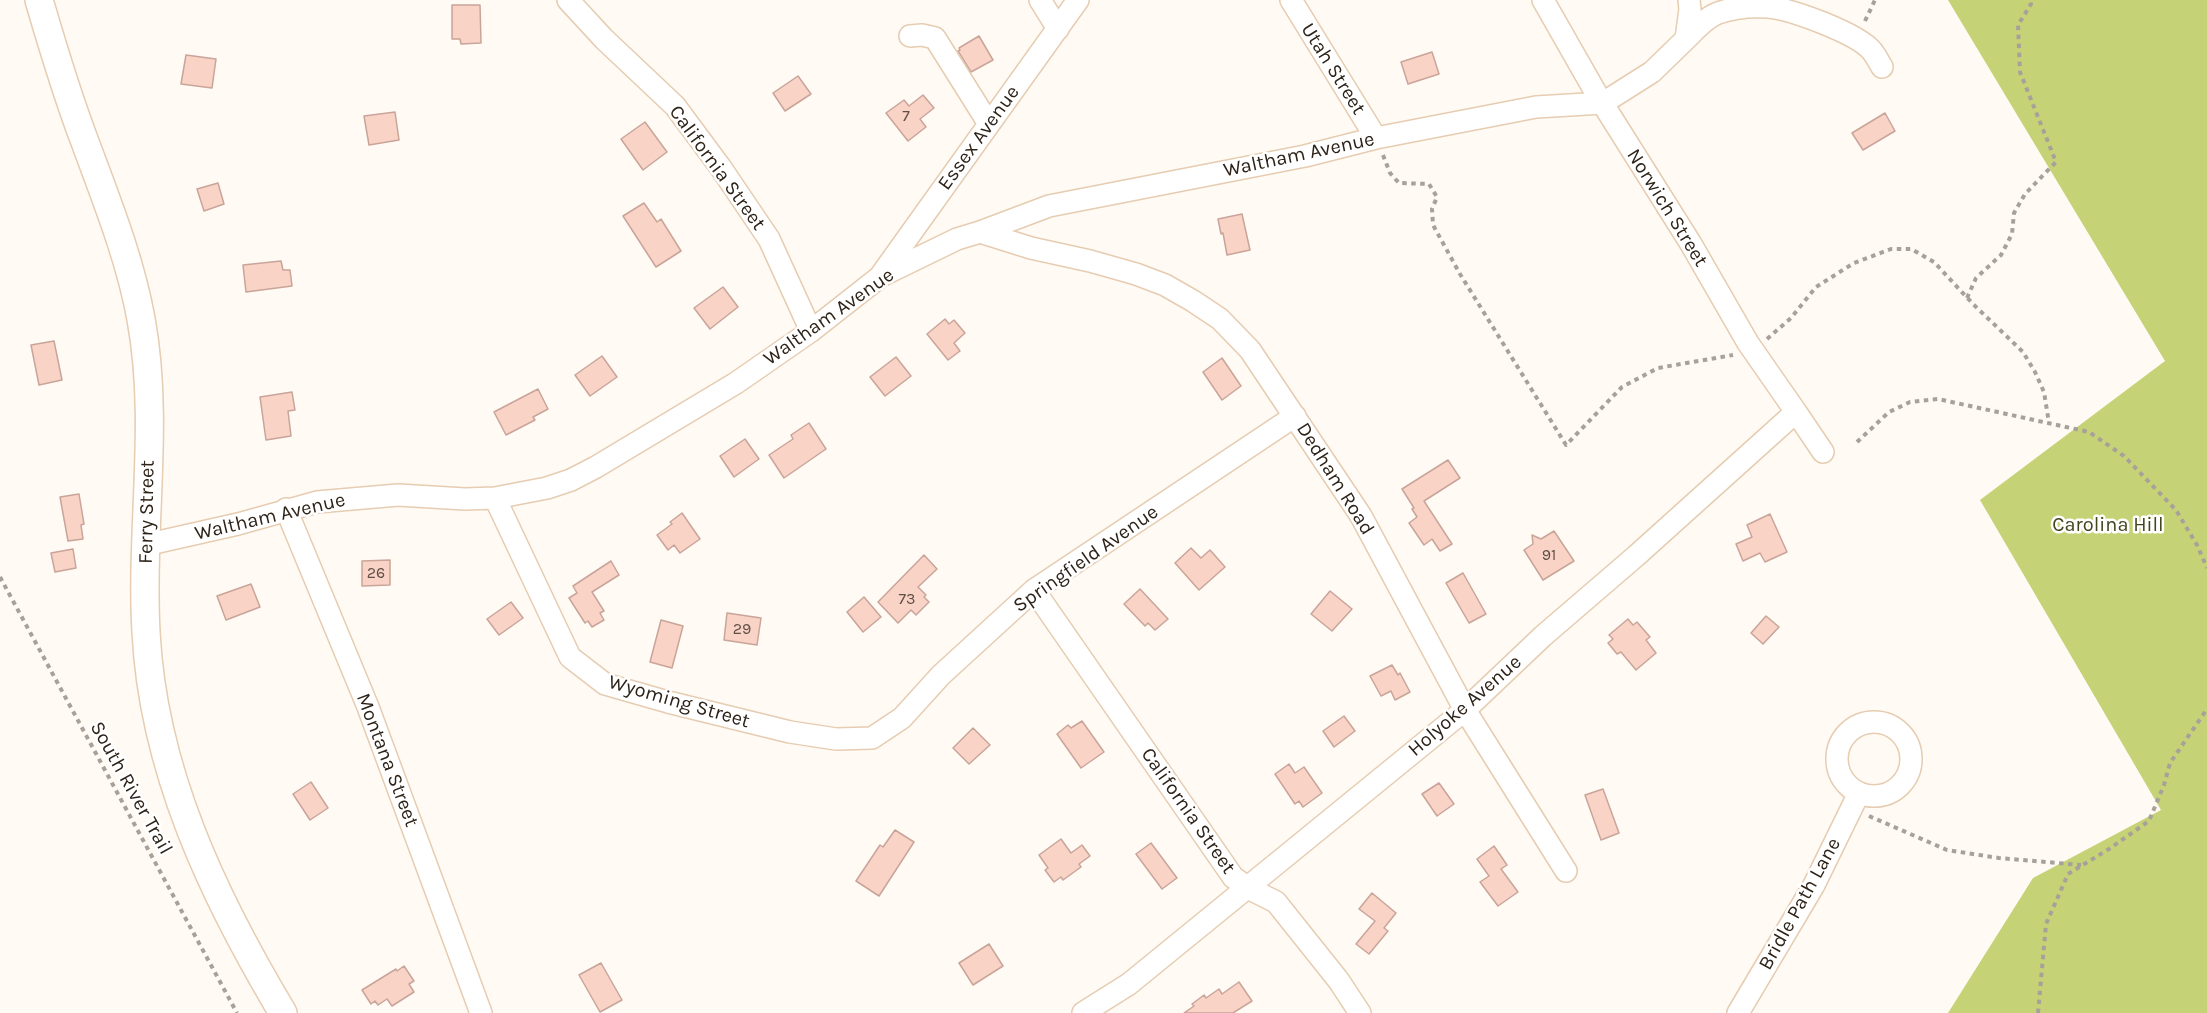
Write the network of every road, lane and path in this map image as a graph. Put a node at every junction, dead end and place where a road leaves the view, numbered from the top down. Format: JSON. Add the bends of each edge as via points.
{"nodes":[{"id":1,"x":39,"y":0,"type":"edge"},
{"id":2,"x":568,"y":0,"type":"edge"},
{"id":3,"x":1040,"y":0,"type":"edge"},
{"id":4,"x":1078,"y":0,"type":"edge"},
{"id":5,"x":1291,"y":0,"type":"edge"},
{"id":6,"x":1543,"y":0,"type":"edge"},
{"id":7,"x":1689,"y":0,"type":"edge"},
{"id":8,"x":2030,"y":0,"type":"edge"},
{"id":9,"x":1058,"y":29,"type":"junction"},
{"id":10,"x":910,"y":36,"type":"dead end"},
{"id":11,"x":1686,"y":39,"type":"junction"},
{"id":12,"x":1882,"y":67,"type":"dead end"},
{"id":13,"x":1603,"y":103,"type":"junction"},
{"id":14,"x":989,"y":124,"type":"junction"},
{"id":15,"x":1376,"y":138,"type":"junction"},
{"id":16,"x":1023,"y":216,"type":"junction"},
{"id":17,"x":980,"y":232,"type":"junction"},
{"id":18,"x":1031,"y":248,"type":"junction"},
{"id":19,"x":880,"y":276,"type":"junction"},
{"id":20,"x":1967,"y":298,"type":"junction"},
{"id":21,"x":811,"y":331,"type":"junction"},
{"id":22,"x":1753,"y":349,"type":"junction"},
{"id":23,"x":1796,"y":412,"type":"junction"},
{"id":24,"x":1295,"y":416,"type":"junction"},
{"id":25,"x":2049,"y":423,"type":"junction"},
{"id":26,"x":1857,"y":442,"type":"dead end"},
{"id":27,"x":1823,"y":452,"type":"dead end"},
{"id":28,"x":495,"y":498,"type":"junction"},
{"id":29,"x":286,"y":509,"type":"junction"},
{"id":30,"x":146,"y":545,"type":"junction"},
{"id":31,"x":2207,"y":568,"type":"edge"},
{"id":32,"x":0,"y":578,"type":"edge"},
{"id":33,"x":1034,"y":591,"type":"junction"},
{"id":34,"x":2207,"y":709,"type":"edge"},
{"id":35,"x":1465,"y":710,"type":"junction"},
{"id":36,"x":790,"y":732,"type":"joint"},
{"id":37,"x":1855,"y":801,"type":"joint"},
{"id":38,"x":2083,"y":865,"type":"junction"},
{"id":39,"x":1566,"y":872,"type":"dead end"},
{"id":40,"x":1248,"y":888,"type":"junction"},
{"id":41,"x":1088,"y":1012,"type":"edge"},
{"id":42,"x":237,"y":1013,"type":"edge"},
{"id":43,"x":283,"y":1013,"type":"edge"},
{"id":44,"x":481,"y":1013,"type":"edge"},
{"id":45,"x":1360,"y":1013,"type":"edge"},
{"id":46,"x":1738,"y":1013,"type":"edge"},
{"id":47,"x":2038,"y":1013,"type":"edge"}],
"edges":[{"from":1,"to":30,"type":"main road","name":"Ferry Street","via":[[122,246],[141,320],[148,412]]},
{"from":2,"to":21,"type":"street","name":"California Street","via":[[675,106],[721,168],[769,239]]},
{"from":3,"to":9,"type":"street"},
{"from":4,"to":9,"type":"street","name":"Essex Avenue"},
{"from":5,"to":15,"type":"street","name":"Utah Street"},
{"from":6,"to":13,"type":"street","name":"Norwich Street"},
{"from":7,"to":11,"type":"street"},
{"from":8,"to":20,"type":"path","via":[[2018,25],[2020,72],[2056,162],[2025,194],[2014,213],[2012,234],[2001,255],[1976,279]]},
{"from":9,"to":14,"type":"street","name":"Essex Avenue"},
{"from":10,"to":14,"type":"street","via":[[935,38]]},
{"from":11,"to":12,"type":"street","via":[[1717,13],[1769,8],[1812,19],[1856,39],[1872,50]]},
{"from":11,"to":13,"type":"street","via":[[1652,72]]},
{"from":13,"to":15,"type":"street","name":"Waltham Avenue","via":[[1536,107]]},
{"from":13,"to":22,"type":"street","name":"Norwich Street"},
{"from":14,"to":19,"type":"street","name":"Essex Avenue"},
{"from":15,"to":16,"type":"street","name":"Waltham Avenue","via":[[1305,156],[1049,206]]},
{"from":15,"to":22,"type":"path","via":[[1390,173],[1399,183],[1429,184],[1437,197],[1432,209],[1433,225],[1566,445],[1622,387],[1658,368]]},
{"from":16,"to":17,"type":"street","name":"Waltham Avenue"},
{"from":16,"to":18,"type":"street"},
{"from":17,"to":18,"type":"street","name":"Dedham Road"},
{"from":17,"to":19,"type":"street","name":"Waltham Avenue","via":[[957,238]]},
{"from":18,"to":24,"type":"street","name":"Dedham Road","via":[[1136,274],[1193,301],[1220,319],[1250,350]]},
{"from":19,"to":21,"type":"street","name":"Waltham Avenue"},
{"from":20,"to":22,"type":"path","via":[[1934,262],[1911,249],[1891,249],[1854,263],[1816,287],[1791,318]]},
{"from":20,"to":25,"type":"path","via":[[2023,352],[2044,392]]},
{"from":21,"to":28,"type":"street","name":"Waltham Avenue","via":[[736,382],[596,467],[548,488]]},
{"from":22,"to":23,"type":"street","name":"Norwich Street"},
{"from":23,"to":27,"type":"street"},
{"from":23,"to":35,"type":"street","name":"Holyoke Avenue"},
{"from":24,"to":33,"type":"street","name":"Springfield Avenue"},
{"from":24,"to":35,"type":"street","name":"Dedham Road","via":[[1361,516]]},
{"from":25,"to":26,"type":"path","via":[[1938,399],[1910,402],[1890,412]]},
{"from":25,"to":31,"type":"path","via":[[2088,432],[2124,456],[2176,510]]},
{"from":28,"to":29,"type":"street","name":"Waltham Avenue","via":[[371,496]]},
{"from":28,"to":36,"type":"street","name":"Wyoming Street","via":[[570,657],[605,684]]},
{"from":29,"to":30,"type":"street","name":"Waltham Avenue"},
{"from":29,"to":44,"type":"street","name":"Montana Street","via":[[368,707]]},
{"from":30,"to":43,"type":"main road","name":"Ferry Street","via":[[149,673],[172,778],[210,878]]},
{"from":32,"to":42,"type":"path","name":"South River Trail"},
{"from":33,"to":36,"type":"street","name":"Springfield Avenue","via":[[941,675],[902,718],[872,738],[837,740]]},
{"from":33,"to":40,"type":"street","name":"California Street","via":[[1233,877]]},
{"from":34,"to":38,"type":"path","via":[[2170,763],[2149,821]]},
{"from":35,"to":39,"type":"street","name":"Dedham Road"},
{"from":35,"to":40,"type":"street","name":"Holyoke Avenue"},
{"from":37,"to":38,"type":"path","via":[[1947,850]]},
{"from":37,"to":46,"type":"street","name":"Bridle Path Lane","via":[[1814,885]]},
{"from":38,"to":47,"type":"path","via":[[2068,874],[2046,924]]},
{"from":40,"to":41,"type":"street","name":"Holyoke Avenue"},
{"from":40,"to":45,"type":"street","name":"California Street","via":[[1276,902]]}]}
